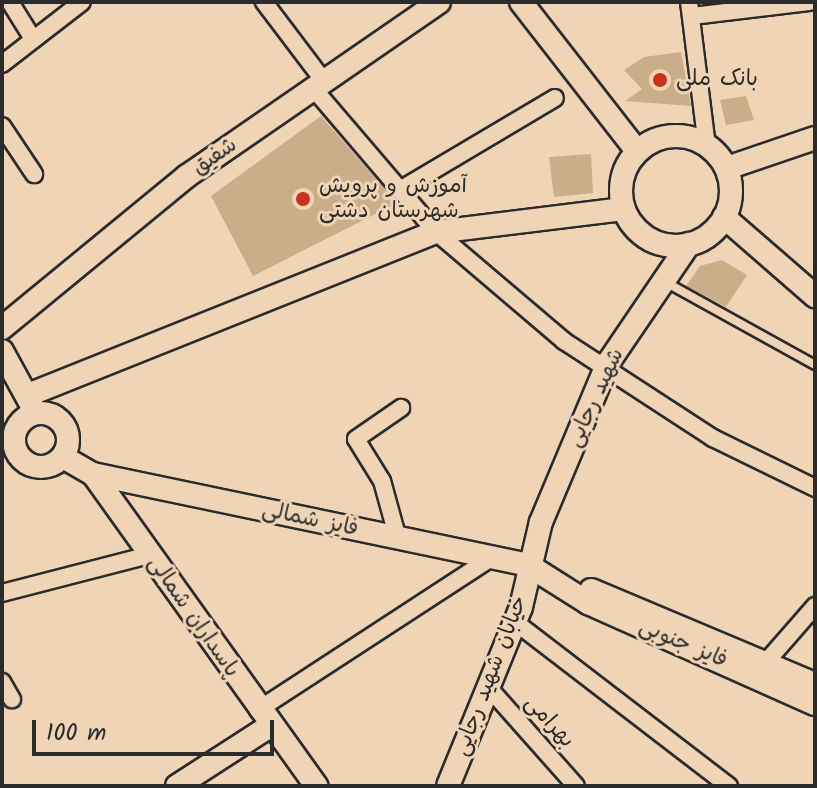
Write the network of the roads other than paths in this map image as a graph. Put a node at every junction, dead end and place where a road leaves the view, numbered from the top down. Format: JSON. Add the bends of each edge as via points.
{"nodes":[{"id":1,"x":10,"y":2,"type":"edge"},
{"id":2,"x":82,"y":2,"type":"edge"},
{"id":3,"x":264,"y":2,"type":"edge"},
{"id":4,"x":439,"y":2,"type":"edge"},
{"id":5,"x":521,"y":2,"type":"edge"},
{"id":6,"x":809,"y":2,"type":"edge"},
{"id":7,"x":691,"y":9,"type":"edge"},
{"id":8,"x":33,"y":39,"type":"junction"},
{"id":9,"x":2,"y":64,"type":"edge"},
{"id":10,"x":318,"y":84,"type":"junction"},
{"id":11,"x":555,"y":98,"type":"dead end"},
{"id":12,"x":2,"y":126,"type":"edge"},
{"id":13,"x":815,"y":138,"type":"edge"},
{"id":14,"x":707,"y":146,"type":"junction"},
{"id":15,"x":637,"y":151,"type":"junction"},
{"id":16,"x":727,"y":168,"type":"junction"},
{"id":17,"x":34,"y":174,"type":"dead end"},
{"id":18,"x":400,"y":190,"type":"junction"},
{"id":19,"x":623,"y":209,"type":"junction"},
{"id":20,"x":724,"y":217,"type":"junction"},
{"id":21,"x":436,"y":232,"type":"junction"},
{"id":22,"x":689,"y":244,"type":"junction"},
{"id":23,"x":663,"y":280,"type":"junction"},
{"id":24,"x":815,"y":296,"type":"edge"},
{"id":25,"x":2,"y":328,"type":"edge"},
{"id":26,"x":2,"y":351,"type":"edge"},
{"id":27,"x":815,"y":365,"type":"edge"},
{"id":28,"x":605,"y":371,"type":"junction"},
{"id":29,"x":31,"y":404,"type":"junction"},
{"id":30,"x":401,"y":408,"type":"dead end"},
{"id":31,"x":9,"y":450,"type":"edge"},
{"id":32,"x":63,"y":457,"type":"junction"},
{"id":33,"x":93,"y":474,"type":"junction"},
{"id":34,"x":815,"y":488,"type":"edge"},
{"id":35,"x":398,"y":539,"type":"junction"},
{"id":36,"x":149,"y":555,"type":"junction"},
{"id":37,"x":491,"y":558,"type":"junction"},
{"id":38,"x":528,"y":565,"type":"junction"},
{"id":39,"x":555,"y":579,"type":"junction"},
{"id":40,"x":2,"y":593,"type":"edge"},
{"id":41,"x":815,"y":606,"type":"edge"},
{"id":42,"x":515,"y":622,"type":"junction"},
{"id":43,"x":767,"y":661,"type":"junction"},
{"id":44,"x":2,"y":682,"type":"edge"},
{"id":45,"x":815,"y":684,"type":"edge"},
{"id":46,"x":489,"y":688,"type":"junction"},
{"id":47,"x":12,"y":699,"type":"dead end"},
{"id":48,"x":815,"y":704,"type":"edge"},
{"id":49,"x":264,"y":718,"type":"junction"},
{"id":50,"x":177,"y":786,"type":"edge"},
{"id":51,"x":316,"y":786,"type":"edge"},
{"id":52,"x":448,"y":786,"type":"edge"},
{"id":53,"x":576,"y":786,"type":"edge"},
{"id":54,"x":729,"y":786,"type":"edge"}],
"edges":[{"from":1,"to":8,"type":"street"},
{"from":2,"to":8,"type":"street"},
{"from":3,"to":10,"type":"street"},
{"from":4,"to":10,"type":"main road","name":"شفیق"},
{"from":5,"to":15,"type":"main road"},
{"from":6,"to":7,"type":"street"},
{"from":7,"to":14,"type":"street"},
{"from":8,"to":9,"type":"street"},
{"from":10,"to":18,"type":"street"},
{"from":10,"to":25,"type":"main road","name":"شفیق","via":[[187,176]]},
{"from":11,"to":18,"type":"street"},
{"from":12,"to":17,"type":"street"},
{"from":13,"to":16,"type":"main road"},
{"from":14,"to":15,"type":"main road","via":[[672,136]]},
{"from":14,"to":16,"type":"main road"},
{"from":15,"to":19,"type":"main road","via":[[621,184]]},
{"from":16,"to":20,"type":"main road","via":[[731,193]]},
{"from":18,"to":21,"type":"street"},
{"from":19,"to":21,"type":"main road"},
{"from":19,"to":22,"type":"main road","via":[[655,242]]},
{"from":20,"to":22,"type":"main road"},
{"from":20,"to":24,"type":"main road"},
{"from":21,"to":28,"type":"street"},
{"from":21,"to":29,"type":"main road"},
{"from":22,"to":23,"type":"main road","name":"شهید رجایی"},
{"from":23,"to":27,"type":"lane"},
{"from":23,"to":28,"type":"main road","name":"شهید رجایی"},
{"from":26,"to":29,"type":"main road"},
{"from":28,"to":34,"type":"street","via":[[780,475]]},
{"from":28,"to":38,"type":"main road","name":"شهید رجایی"},
{"from":29,"to":31,"type":"main road"},
{"from":29,"to":32,"type":"main road","via":[[64,425]]},
{"from":30,"to":35,"type":"street","via":[[356,439],[382,481]]},
{"from":31,"to":32,"type":"main road","via":[[31,465]]},
{"from":32,"to":33,"type":"main road","name":"پاسداران شمالی"},
{"from":33,"to":35,"type":"main road","name":"فایز شمالی"},
{"from":33,"to":36,"type":"main road","name":"پاسداران شمالی"},
{"from":35,"to":37,"type":"main road","name":"فایز شمالی"},
{"from":36,"to":40,"type":"street"},
{"from":36,"to":49,"type":"main road","name":"پاسداران شمالی"},
{"from":37,"to":38,"type":"main road","name":"فایز شمالی"},
{"from":37,"to":49,"type":"street"},
{"from":38,"to":39,"type":"main road","name":"فایز جنوبی"},
{"from":38,"to":42,"type":"main road","name":"خیابان شهید رجایی"},
{"from":39,"to":43,"type":"main road","name":"فایز جنوبی"},
{"from":39,"to":48,"type":"main road","name":"فایز جنوبی","via":[[588,603]]},
{"from":41,"to":43,"type":"street"},
{"from":42,"to":46,"type":"main road","name":"خیابان شهید رجایی"},
{"from":42,"to":54,"type":"street"},
{"from":43,"to":45,"type":"main road","name":"فایز جنوبی"},
{"from":44,"to":47,"type":"street"},
{"from":46,"to":52,"type":"main road","name":"خیابان شهید رجایی"},
{"from":46,"to":53,"type":"street","name":"بهرامی"},
{"from":49,"to":50,"type":"main road"},
{"from":49,"to":51,"type":"main road","name":"پاسداران شمالی"}]}
